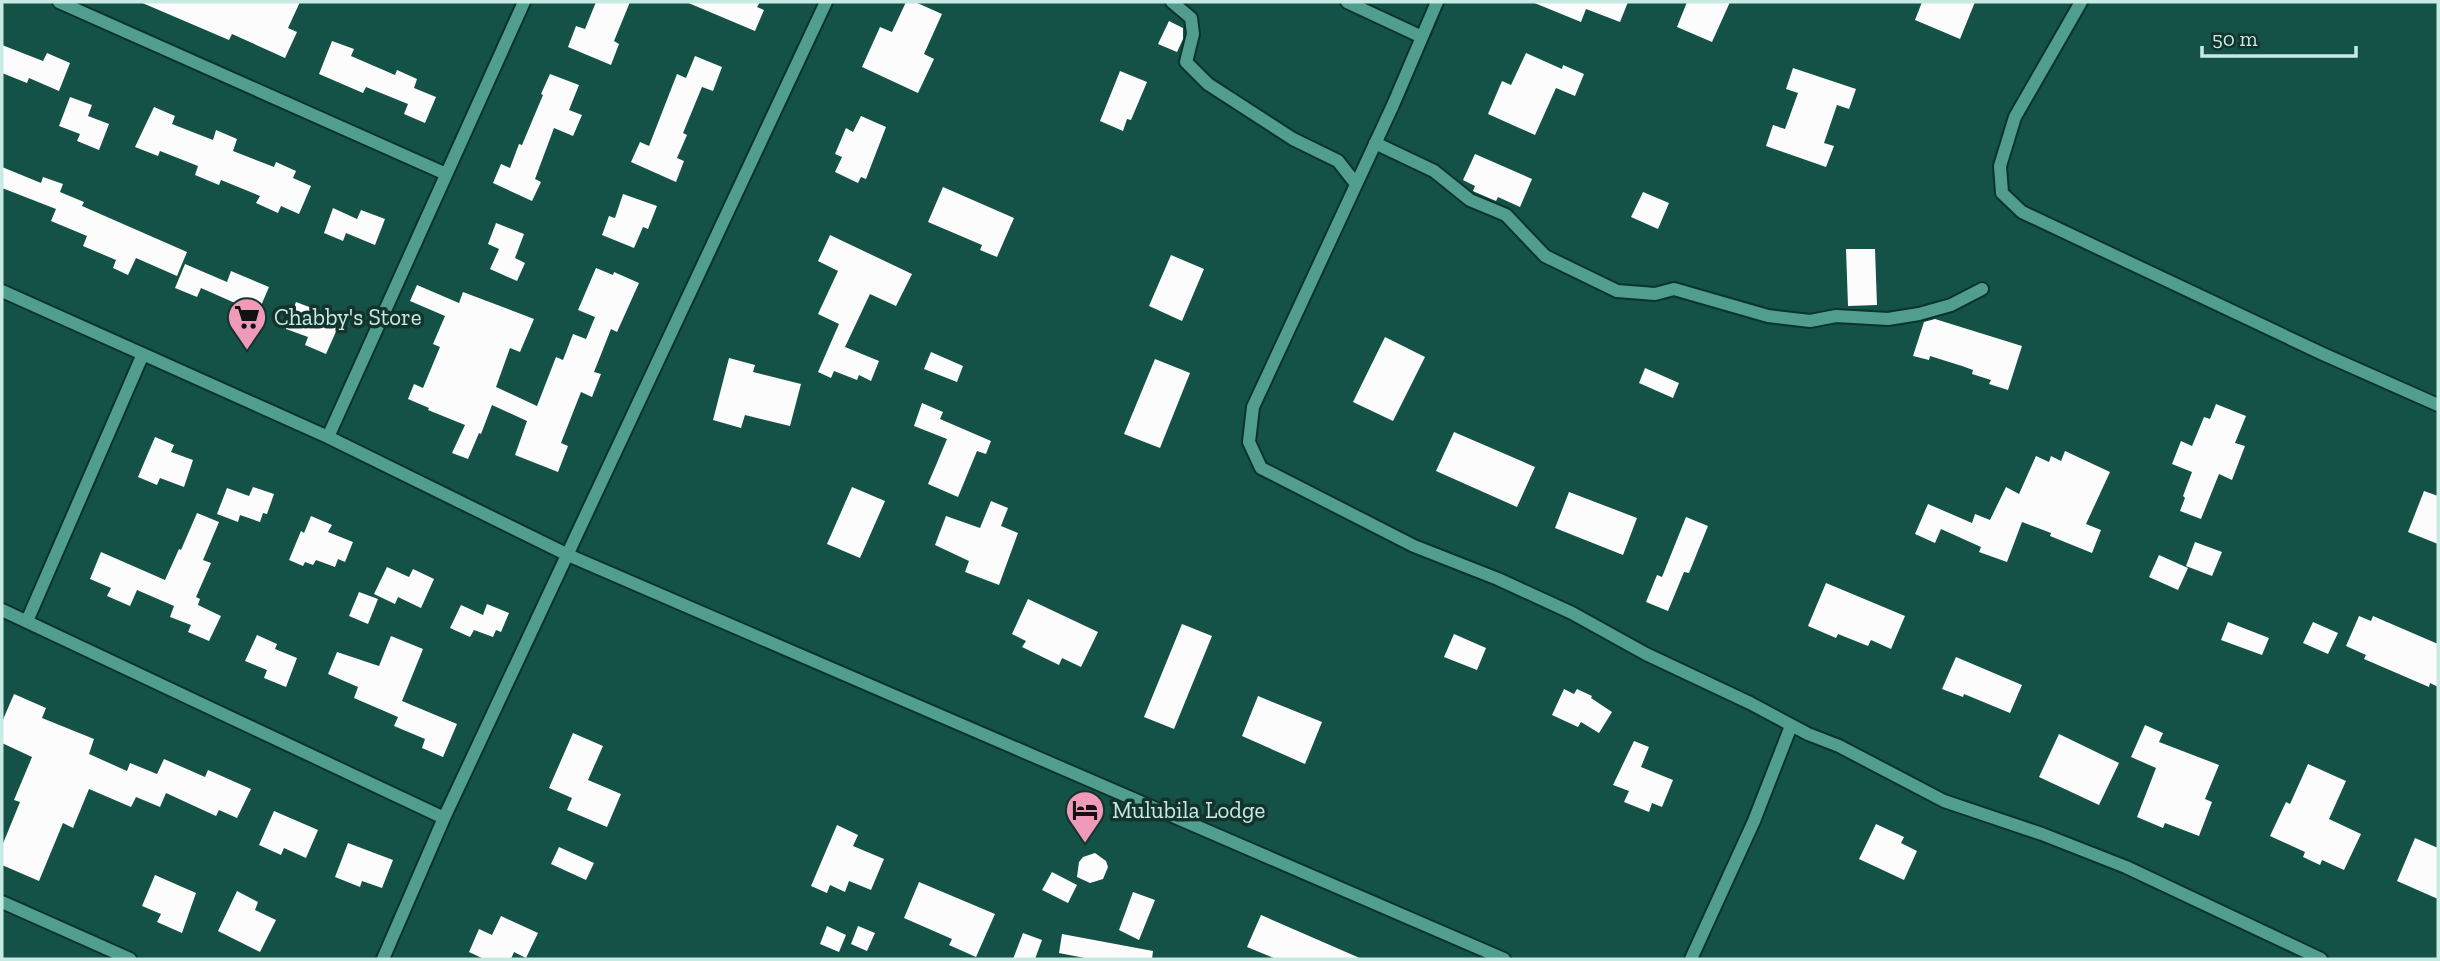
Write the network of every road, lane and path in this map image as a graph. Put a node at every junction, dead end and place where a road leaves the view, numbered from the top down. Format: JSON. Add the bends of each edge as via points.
{"nodes":[{"id":1,"x":59,"y":2,"type":"edge"},
{"id":2,"x":524,"y":2,"type":"edge"},
{"id":3,"x":826,"y":2,"type":"edge"},
{"id":4,"x":1172,"y":2,"type":"edge"},
{"id":5,"x":1347,"y":2,"type":"edge"},
{"id":6,"x":1437,"y":2,"type":"edge"},
{"id":7,"x":2081,"y":2,"type":"edge"},
{"id":8,"x":1422,"y":37,"type":"junction"},
{"id":9,"x":1376,"y":143,"type":"junction"},
{"id":10,"x":446,"y":174,"type":"junction"},
{"id":11,"x":1356,"y":184,"type":"junction"},
{"id":12,"x":1982,"y":289,"type":"dead end"},
{"id":13,"x":2,"y":291,"type":"edge"},
{"id":14,"x":143,"y":354,"type":"junction"},
{"id":15,"x":2438,"y":405,"type":"edge"},
{"id":16,"x":328,"y":436,"type":"junction"},
{"id":17,"x":568,"y":555,"type":"junction"},
{"id":18,"x":2,"y":610,"type":"edge"},
{"id":19,"x":27,"y":621,"type":"junction"},
{"id":20,"x":1791,"y":726,"type":"junction"},
{"id":21,"x":444,"y":818,"type":"junction"},
{"id":22,"x":2,"y":902,"type":"edge"},
{"id":23,"x":130,"y":959,"type":"edge"},
{"id":24,"x":383,"y":959,"type":"edge"},
{"id":25,"x":1504,"y":959,"type":"edge"},
{"id":26,"x":1691,"y":959,"type":"edge"},
{"id":27,"x":2321,"y":959,"type":"edge"}],
"edges":[{"from":1,"to":10,"type":"street"},
{"from":2,"to":10,"type":"street"},
{"from":3,"to":17,"type":"street"},
{"from":4,"to":11,"type":"street","via":[[1191,18],[1193,34],[1186,62],[1193,70],[1293,139],[1338,161]]},
{"from":5,"to":8,"type":"street"},
{"from":6,"to":8,"type":"street"},
{"from":7,"to":15,"type":"street","via":[[2015,117],[2000,166],[2002,193],[2022,212]]},
{"from":8,"to":9,"type":"street"},
{"from":9,"to":11,"type":"street"},
{"from":9,"to":12,"type":"street","via":[[1434,171],[1470,200],[1506,215],[1545,256],[1618,291],[1655,294],[1674,289],[1768,316],[1810,321],[1919,314]]},
{"from":10,"to":16,"type":"street"},
{"from":11,"to":20,"type":"street","via":[[1253,407],[1249,442],[1261,468],[1414,546],[1572,613]]},
{"from":13,"to":14,"type":"street"},
{"from":14,"to":16,"type":"street"},
{"from":14,"to":19,"type":"street"},
{"from":16,"to":17,"type":"street"},
{"from":17,"to":21,"type":"street"},
{"from":17,"to":25,"type":"street"},
{"from":18,"to":19,"type":"street"},
{"from":19,"to":21,"type":"street"},
{"from":20,"to":26,"type":"street"},
{"from":20,"to":27,"type":"street","via":[[1944,801],[2126,867]]},
{"from":21,"to":24,"type":"street"},
{"from":22,"to":23,"type":"street"}]}
